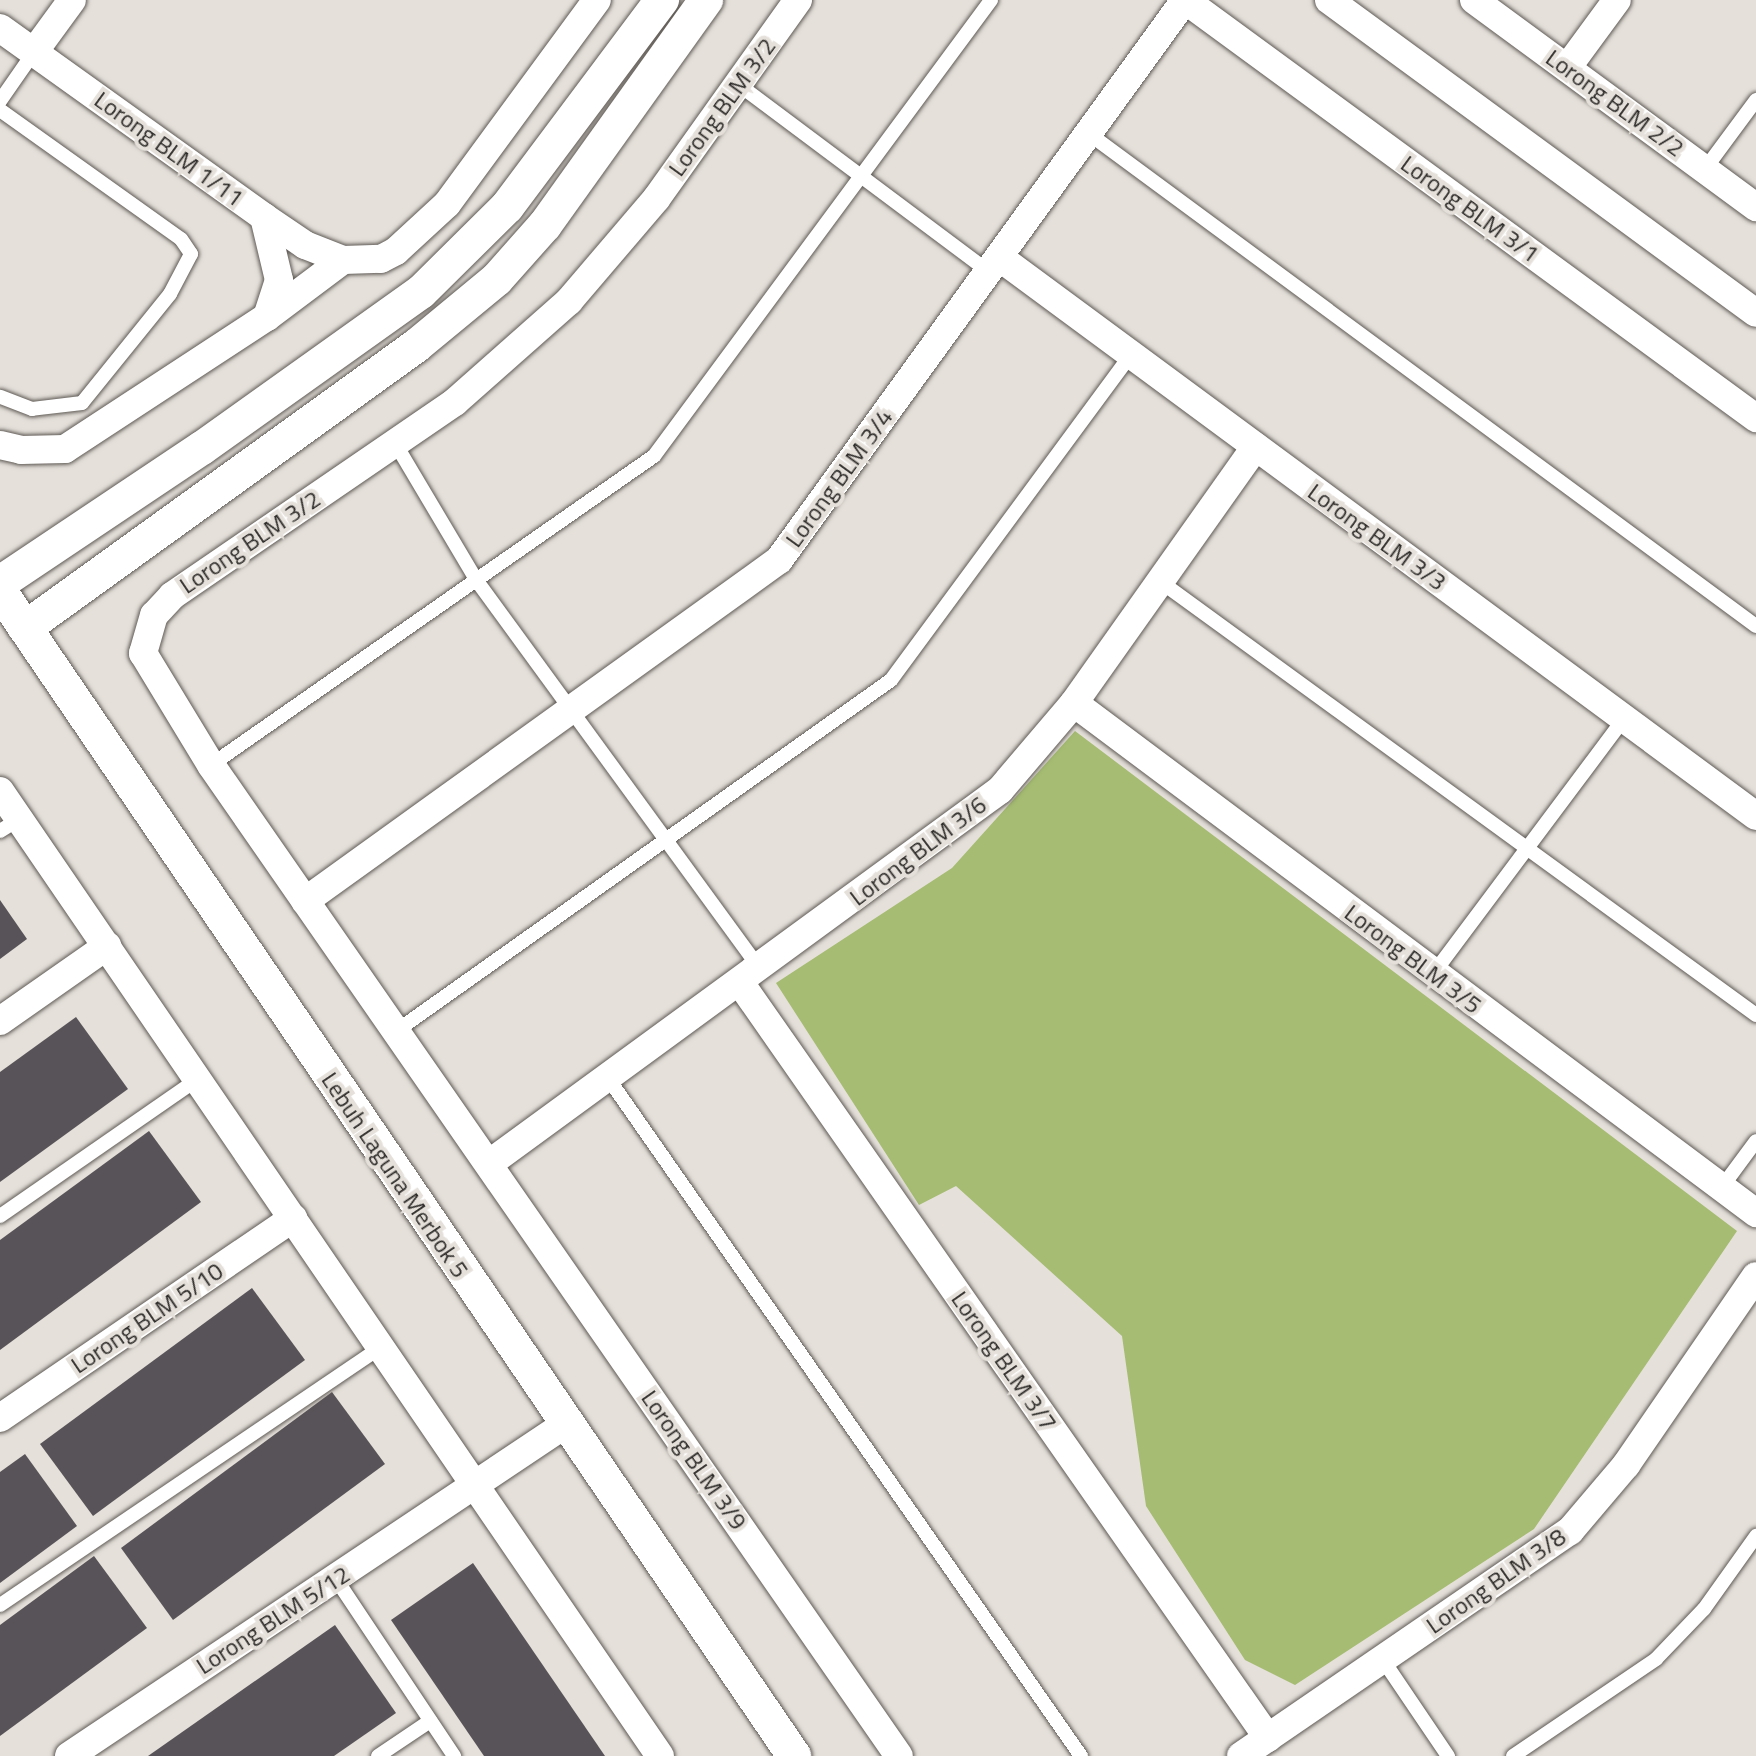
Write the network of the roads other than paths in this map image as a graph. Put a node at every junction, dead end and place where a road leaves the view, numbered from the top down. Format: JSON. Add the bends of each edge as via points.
{"nodes":[{"id":1,"x":72,"y":0,"type":"edge"},
{"id":2,"x":597,"y":0,"type":"edge"},
{"id":3,"x":662,"y":0,"type":"edge"},
{"id":4,"x":706,"y":0,"type":"edge"},
{"id":5,"x":798,"y":0,"type":"edge"},
{"id":6,"x":991,"y":0,"type":"edge"},
{"id":7,"x":1185,"y":0,"type":"edge"},
{"id":8,"x":1329,"y":0,"type":"edge"},
{"id":9,"x":1474,"y":0,"type":"edge"},
{"id":10,"x":1617,"y":0,"type":"edge"},
{"id":11,"x":0,"y":28,"type":"edge"},
{"id":12,"x":34,"y":52,"type":"junction"},
{"id":13,"x":1567,"y":68,"type":"junction"},
{"id":14,"x":738,"y":84,"type":"junction"},
{"id":15,"x":1756,"y":100,"type":"edge"},
{"id":16,"x":0,"y":101,"type":"edge"},
{"id":17,"x":0,"y":110,"type":"edge"},
{"id":18,"x":1088,"y":133,"type":"junction"},
{"id":19,"x":1705,"y":169,"type":"junction"},
{"id":20,"x":864,"y":178,"type":"junction"},
{"id":21,"x":1756,"y":207,"type":"edge"},
{"id":22,"x":264,"y":217,"type":"junction"},
{"id":23,"x":343,"y":260,"type":"junction"},
{"id":24,"x":994,"y":264,"type":"junction"},
{"id":25,"x":1756,"y":313,"type":"edge"},
{"id":26,"x":267,"y":317,"type":"junction"},
{"id":27,"x":1132,"y":353,"type":"junction"},
{"id":28,"x":0,"y":397,"type":"edge"},
{"id":29,"x":1756,"y":418,"type":"edge"},
{"id":30,"x":395,"y":443,"type":"junction"},
{"id":31,"x":0,"y":445,"type":"edge"},
{"id":32,"x":1255,"y":447,"type":"junction"},
{"id":33,"x":477,"y":581,"type":"junction"},
{"id":34,"x":1161,"y":582,"type":"junction"},
{"id":35,"x":0,"y":583,"type":"edge"},
{"id":36,"x":0,"y":591,"type":"edge"},
{"id":37,"x":1756,"y":626,"type":"edge"},
{"id":38,"x":25,"y":628,"type":"junction"},
{"id":39,"x":1074,"y":703,"type":"junction"},
{"id":40,"x":573,"y":709,"type":"junction"},
{"id":41,"x":1624,"y":719,"type":"junction"},
{"id":42,"x":211,"y":765,"type":"junction"},
{"id":43,"x":0,"y":791,"type":"edge"},
{"id":44,"x":1752,"y":804,"type":"edge"},
{"id":45,"x":9,"y":825,"type":"edge"},
{"id":46,"x":665,"y":837,"type":"junction"},
{"id":47,"x":1530,"y":847,"type":"junction"},
{"id":48,"x":305,"y":901,"type":"junction"},
{"id":49,"x":107,"y":946,"type":"junction"},
{"id":50,"x":1433,"y":975,"type":"junction"},
{"id":51,"x":750,"y":976,"type":"junction"},
{"id":52,"x":1756,"y":1015,"type":"edge"},
{"id":53,"x":0,"y":1021,"type":"edge"},
{"id":54,"x":395,"y":1032,"type":"junction"},
{"id":55,"x":608,"y":1078,"type":"junction"},
{"id":56,"x":198,"y":1079,"type":"junction"},
{"id":57,"x":1756,"y":1141,"type":"edge"},
{"id":58,"x":490,"y":1163,"type":"junction"},
{"id":59,"x":1722,"y":1187,"type":"junction"},
{"id":60,"x":1756,"y":1213,"type":"edge"},
{"id":61,"x":0,"y":1216,"type":"edge"},
{"id":62,"x":293,"y":1218,"type":"junction"},
{"id":63,"x":1756,"y":1276,"type":"edge"},
{"id":64,"x":381,"y":1347,"type":"junction"},
{"id":65,"x":0,"y":1418,"type":"edge"},
{"id":66,"x":564,"y":1425,"type":"junction"},
{"id":67,"x":477,"y":1484,"type":"junction"},
{"id":68,"x":1756,"y":1536,"type":"edge"},
{"id":69,"x":336,"y":1579,"type":"junction"},
{"id":70,"x":0,"y":1605,"type":"edge"},
{"id":71,"x":1383,"y":1660,"type":"junction"},
{"id":72,"x":430,"y":1721,"type":"junction"},
{"id":73,"x":1268,"y":1738,"type":"junction"},
{"id":74,"x":69,"y":1756,"type":"edge"},
{"id":75,"x":378,"y":1756,"type":"edge"},
{"id":76,"x":454,"y":1756,"type":"edge"},
{"id":77,"x":660,"y":1756,"type":"edge"},
{"id":78,"x":794,"y":1756,"type":"edge"},
{"id":79,"x":899,"y":1756,"type":"edge"},
{"id":80,"x":1081,"y":1756,"type":"edge"},
{"id":81,"x":1241,"y":1756,"type":"edge"},
{"id":82,"x":1448,"y":1756,"type":"edge"},
{"id":83,"x":1513,"y":1756,"type":"edge"}],
"edges":[{"from":1,"to":12,"type":"street"},
{"from":2,"to":23,"type":"street","via":[[432,220],[381,259]]},
{"from":3,"to":35,"type":"street","via":[[507,207],[421,292]]},
{"from":4,"to":38,"type":"street","via":[[545,225],[497,279],[416,346]]},
{"from":5,"to":14,"type":"street","name":"Lorong BLM 3/2"},
{"from":6,"to":20,"type":"lane"},
{"from":7,"to":18,"type":"street","name":"Lorong BLM 3/4"},
{"from":7,"to":29,"type":"street","name":"Lorong BLM 3/1"},
{"from":8,"to":25,"type":"street"},
{"from":9,"to":13,"type":"street","name":"Lorong BLM 2/2"},
{"from":10,"to":13,"type":"street"},
{"from":11,"to":12,"type":"street","name":"Lorong BLM 1/11"},
{"from":12,"to":16,"type":"lane"},
{"from":12,"to":22,"type":"street","name":"Lorong BLM 1/11"},
{"from":13,"to":19,"type":"street","name":"Lorong BLM 2/2"},
{"from":14,"to":20,"type":"lane"},
{"from":14,"to":30,"type":"street","name":"Lorong BLM 3/2","via":[[596,274],[488,376]]},
{"from":15,"to":19,"type":"lane"},
{"from":17,"to":28,"type":"lane","via":[[181,239],[191,254],[170,294],[82,403],[32,409]]},
{"from":18,"to":24,"type":"street","name":"Lorong BLM 3/4"},
{"from":18,"to":37,"type":"lane"},
{"from":19,"to":21,"type":"street","name":"Lorong BLM 2/2"},
{"from":20,"to":24,"type":"lane"},
{"from":20,"to":33,"type":"lane","via":[[654,456]]},
{"from":22,"to":23,"type":"street","name":"Lorong BLM 1/11","via":[[305,245]]},
{"from":22,"to":26,"type":"street","via":[[279,280]]},
{"from":23,"to":26,"type":"street"},
{"from":24,"to":27,"type":"street","name":"Lorong BLM 3/3"},
{"from":24,"to":40,"type":"street","name":"Lorong BLM 3/4","via":[[779,560]]},
{"from":26,"to":31,"type":"street","via":[[65,449]]},
{"from":27,"to":32,"type":"street","name":"Lorong BLM 3/3"},
{"from":27,"to":46,"type":"lane","via":[[891,680]]},
{"from":30,"to":33,"type":"lane"},
{"from":30,"to":42,"type":"street","name":"Lorong BLM 3/2","via":[[172,596],[154,615],[143,653]]},
{"from":32,"to":34,"type":"street","name":"Lorong BLM 3/6"},
{"from":32,"to":41,"type":"street","name":"Lorong BLM 3/3"},
{"from":33,"to":40,"type":"lane"},
{"from":33,"to":42,"type":"lane"},
{"from":34,"to":39,"type":"street","name":"Lorong BLM 3/6"},
{"from":34,"to":47,"type":"lane"},
{"from":36,"to":38,"type":"street","name":"Lebuh Laguna Merbok 5"},
{"from":38,"to":66,"type":"street","name":"Lebuh Laguna Merbok 5"},
{"from":39,"to":50,"type":"street","name":"Lorong BLM 3/5"},
{"from":39,"to":51,"type":"street","name":"Lorong BLM 3/6","via":[[1000,790]]},
{"from":40,"to":46,"type":"lane"},
{"from":40,"to":48,"type":"street","name":"Lorong BLM 3/4"},
{"from":41,"to":44,"type":"street","name":"Lorong BLM 3/3"},
{"from":41,"to":47,"type":"lane"},
{"from":42,"to":48,"type":"street","name":"Lorong BLM 3/2"},
{"from":43,"to":45,"type":"street"},
{"from":45,"to":49,"type":"street"},
{"from":46,"to":51,"type":"lane"},
{"from":46,"to":54,"type":"lane"},
{"from":47,"to":50,"type":"lane"},
{"from":47,"to":52,"type":"lane"},
{"from":48,"to":54,"type":"street","name":"Lorong BLM 3/2"},
{"from":49,"to":53,"type":"street"},
{"from":49,"to":56,"type":"street"},
{"from":50,"to":59,"type":"street","name":"Lorong BLM 3/5"},
{"from":51,"to":55,"type":"street","name":"Lorong BLM 3/6"},
{"from":51,"to":73,"type":"street","name":"Lorong BLM 3/7"},
{"from":54,"to":58,"type":"street","name":"Lorong BLM 3/2"},
{"from":55,"to":58,"type":"street","name":"Lorong BLM 3/6"},
{"from":55,"to":80,"type":"lane"},
{"from":56,"to":61,"type":"lane"},
{"from":56,"to":62,"type":"street"},
{"from":57,"to":59,"type":"lane"},
{"from":58,"to":79,"type":"street","name":"Lorong BLM 3/9"},
{"from":59,"to":60,"type":"street","name":"Lorong BLM 3/5"},
{"from":62,"to":64,"type":"street"},
{"from":62,"to":65,"type":"street","name":"Lorong BLM 5/10"},
{"from":63,"to":71,"type":"street","name":"Lorong BLM 3/8","via":[[1626,1465],[1570,1531]]},
{"from":64,"to":67,"type":"street"},
{"from":64,"to":70,"type":"lane"},
{"from":66,"to":67,"type":"street","name":"Lorong BLM 5/12"},
{"from":66,"to":78,"type":"street","name":"Lebuh Laguna Merbok 5"},
{"from":67,"to":69,"type":"street","name":"Lorong BLM 5/12"},
{"from":67,"to":77,"type":"street"},
{"from":68,"to":83,"type":"lane","via":[[1704,1609],[1656,1659]]},
{"from":69,"to":72,"type":"lane"},
{"from":69,"to":74,"type":"street","name":"Lorong BLM 5/12"},
{"from":71,"to":73,"type":"street","name":"Lorong BLM 3/8"},
{"from":71,"to":82,"type":"lane"},
{"from":72,"to":75,"type":"lane"},
{"from":72,"to":76,"type":"lane"},
{"from":73,"to":81,"type":"street","name":"Lorong BLM 3/8"}]}
